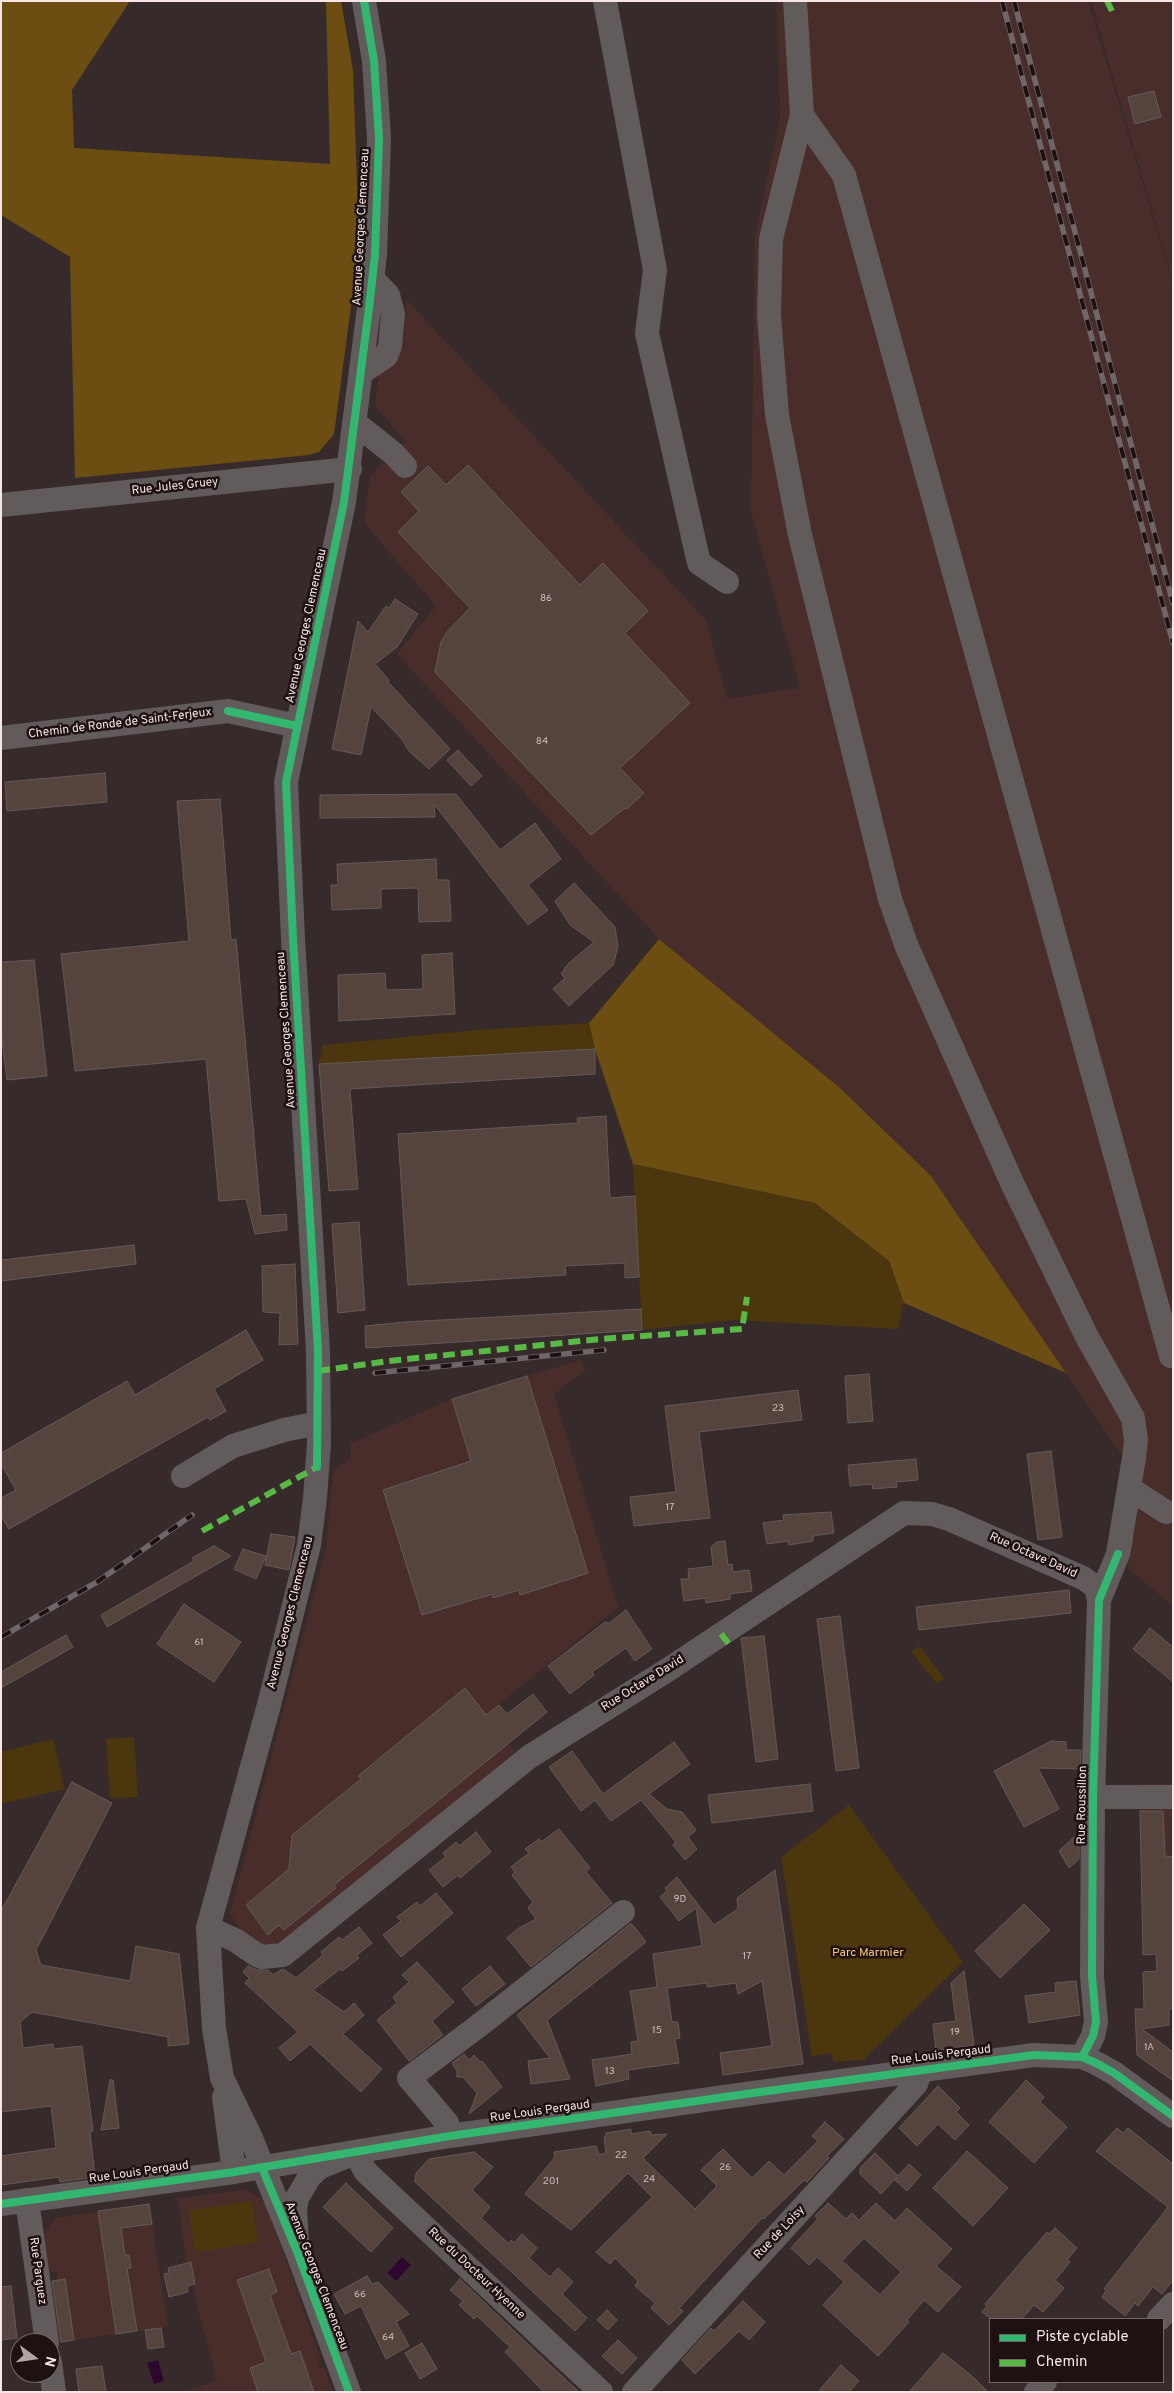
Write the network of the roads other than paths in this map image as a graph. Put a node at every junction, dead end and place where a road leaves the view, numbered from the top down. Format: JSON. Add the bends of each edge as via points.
{"nodes":[{"id":1,"x":364,"y":1,"type":"edge"},
{"id":2,"x":605,"y":1,"type":"edge"},
{"id":3,"x":795,"y":1,"type":"edge"},
{"id":4,"x":802,"y":114,"type":"junction"},
{"id":5,"x":355,"y":423,"type":"junction"},
{"id":6,"x":405,"y":466,"type":"dead end"},
{"id":7,"x":350,"y":468,"type":"junction"},
{"id":8,"x":1,"y":505,"type":"edge"},
{"id":9,"x":727,"y":582,"type":"dead end"},
{"id":10,"x":297,"y":726,"type":"junction"},
{"id":11,"x":1,"y":738,"type":"edge"},
{"id":12,"x":1171,"y":1356,"type":"dead end"},
{"id":13,"x":319,"y":1423,"type":"junction"},
{"id":14,"x":1134,"y":1458,"type":"junction"},
{"id":15,"x":183,"y":1476,"type":"dead end"},
{"id":16,"x":1132,"y":1490,"type":"junction"},
{"id":17,"x":1166,"y":1512,"type":"dead end"},
{"id":18,"x":1118,"y":1554,"type":"junction"},
{"id":19,"x":1099,"y":1600,"type":"junction"},
{"id":20,"x":1094,"y":1797,"type":"junction"},
{"id":21,"x":1173,"y":1797,"type":"edge"},
{"id":22,"x":623,"y":1912,"type":"dead end"},
{"id":23,"x":208,"y":1928,"type":"junction"},
{"id":24,"x":1082,"y":2057,"type":"junction"},
{"id":25,"x":921,"y":2070,"type":"junction"},
{"id":26,"x":222,"y":2078,"type":"junction"},
{"id":27,"x":1173,"y":2116,"type":"edge"},
{"id":28,"x":450,"y":2136,"type":"junction"},
{"id":29,"x":355,"y":2153,"type":"junction"},
{"id":30,"x":262,"y":2168,"type":"junction"},
{"id":31,"x":234,"y":2172,"type":"junction"},
{"id":32,"x":27,"y":2200,"type":"junction"},
{"id":33,"x":1,"y":2204,"type":"edge"},
{"id":34,"x":298,"y":2254,"type":"junction"},
{"id":35,"x":1173,"y":2304,"type":"edge"},
{"id":36,"x":1160,"y":2318,"type":"edge"},
{"id":37,"x":46,"y":2333,"type":"edge"},
{"id":38,"x":349,"y":2392,"type":"edge"},
{"id":39,"x":601,"y":2392,"type":"edge"},
{"id":40,"x":634,"y":2392,"type":"edge"}],
"edges":[{"from":1,"to":5,"type":"street","name":"Avenue Georges Clemenceau","via":[[374,61],[379,138],[372,278]]},
{"from":2,"to":9,"type":"street","via":[[655,270],[647,333],[699,563]]},
{"from":3,"to":4,"type":"street"},
{"from":4,"to":12,"type":"street","via":[[844,175]]},
{"from":4,"to":14,"type":"street","via":[[771,239],[769,315],[777,415],[804,554],[890,899],[907,947],[1018,1194],[1087,1337],[1133,1418]]},
{"from":5,"to":6,"type":"street"},
{"from":5,"to":7,"type":"street","name":"Avenue Georges Clemenceau"},
{"from":7,"to":8,"type":"street","name":"Rue Jules Gruey"},
{"from":7,"to":10,"type":"street","name":"Avenue Georges Clemenceau"},
{"from":10,"to":11,"type":"street","name":"Chemin de Ronde de Saint-Ferjeux","via":[[228,711]]},
{"from":10,"to":13,"type":"street","name":"Avenue Georges Clemenceau","via":[[286,782],[318,1351]]},
{"from":13,"to":15,"type":"street","via":[[233,1446]]},
{"from":13,"to":23,"type":"street","name":"Avenue Georges Clemenceau","via":[[309,1545]]},
{"from":14,"to":16,"type":"street"},
{"from":14,"to":18,"type":"street"},
{"from":16,"to":17,"type":"street"},
{"from":16,"to":18,"type":"street"},
{"from":18,"to":19,"type":"street","name":"Rue Roussillon"},
{"from":19,"to":20,"type":"street","name":"Rue Roussillon"},
{"from":19,"to":23,"type":"street","name":"Rue Octave David","via":[[1096,1587],[1083,1578],[949,1519],[932,1514],[904,1513],[523,1762],[283,1955],[256,1955],[235,1940]]},
{"from":20,"to":21,"type":"street"},
{"from":20,"to":24,"type":"street","name":"Rue Roussillon","via":[[1092,1976],[1096,2022]]},
{"from":22,"to":28,"type":"street","via":[[409,2078],[447,2123]]},
{"from":23,"to":26,"type":"street","name":"Avenue Georges Clemenceau","via":[[214,2028]]},
{"from":24,"to":25,"type":"street","name":"Rue Louis Pergaud","via":[[1034,2055]]},
{"from":24,"to":27,"type":"street","via":[[1114,2073]]},
{"from":25,"to":28,"type":"street","name":"Rue Louis Pergaud"},
{"from":25,"to":40,"type":"street","name":"Rue de Loisy","via":[[916,2084]]},
{"from":26,"to":30,"type":"street","name":"Avenue Georges Clemenceau"},
{"from":26,"to":31,"type":"street"},
{"from":28,"to":29,"type":"street","name":"Rue Louis Pergaud"},
{"from":29,"to":30,"type":"street","name":"Rue Louis Pergaud"},
{"from":29,"to":34,"type":"street","via":[[320,2167],[310,2176],[297,2198]]},
{"from":29,"to":39,"type":"street","name":"Rue du Docteur Hyenne","via":[[366,2172]]},
{"from":30,"to":31,"type":"street","name":"Rue Louis Pergaud"},
{"from":30,"to":34,"type":"street","name":"Avenue Georges Clemenceau"},
{"from":31,"to":32,"type":"street","name":"Rue Louis Pergaud"},
{"from":32,"to":33,"type":"street","name":"Rue Louis Pergaud"},
{"from":32,"to":37,"type":"street","name":"Rue Parguez"},
{"from":34,"to":38,"type":"street","name":"Avenue Georges Clemenceau"},
{"from":35,"to":36,"type":"street"}]}
